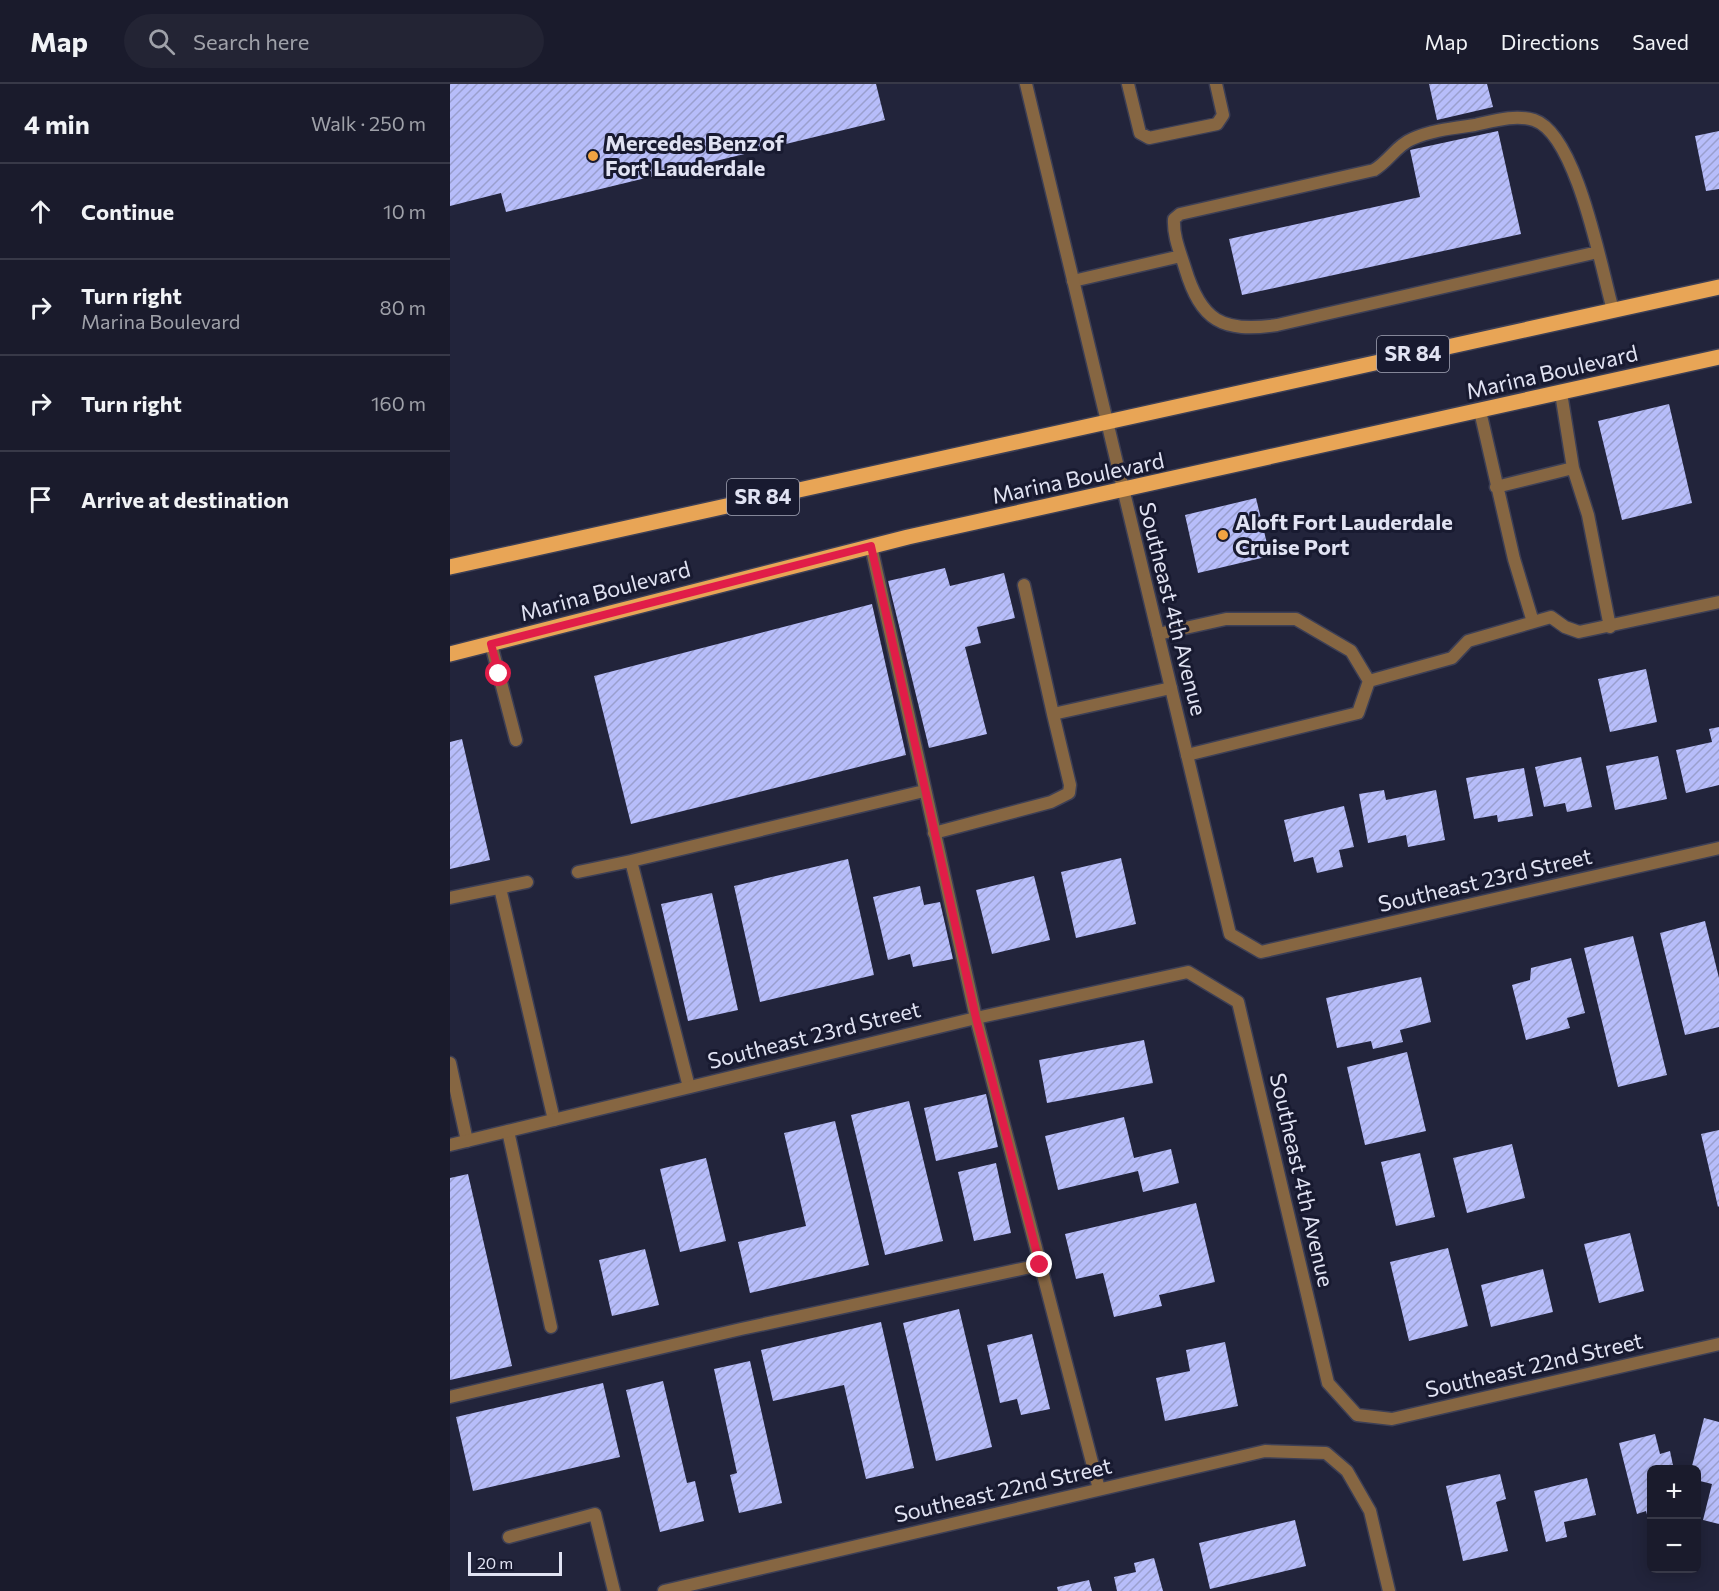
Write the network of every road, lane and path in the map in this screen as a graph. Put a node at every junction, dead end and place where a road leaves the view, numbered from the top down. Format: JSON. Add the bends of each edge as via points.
{"nodes":[{"id":1,"x":1026,"y":84,"type":"edge"},
{"id":2,"x":1128,"y":84,"type":"edge"},
{"id":3,"x":1216,"y":84,"type":"edge"},
{"id":4,"x":1598,"y":252,"type":"junction"},
{"id":5,"x":1181,"y":256,"type":"junction"},
{"id":6,"x":1073,"y":281,"type":"junction"},
{"id":7,"x":1719,"y":287,"type":"edge"},
{"id":8,"x":1613,"y":310,"type":"junction"},
{"id":9,"x":1719,"y":357,"type":"edge"},
{"id":10,"x":1562,"y":393,"type":"junction"},
{"id":11,"x":1480,"y":411,"type":"junction"},
{"id":12,"x":1107,"y":421,"type":"junction"},
{"id":13,"x":1574,"y":468,"type":"junction"},
{"id":14,"x":1496,"y":487,"type":"junction"},
{"id":15,"x":1122,"y":492,"type":"junction"},
{"id":16,"x":871,"y":546,"type":"junction"},
{"id":17,"x":450,"y":567,"type":"edge"},
{"id":18,"x":1024,"y":585,"type":"dead end"},
{"id":19,"x":1719,"y":602,"type":"edge"},
{"id":20,"x":1533,"y":622,"type":"junction"},
{"id":21,"x":1610,"y":627,"type":"junction"},
{"id":22,"x":1158,"y":634,"type":"junction"},
{"id":23,"x":491,"y":644,"type":"junction"},
{"id":24,"x":450,"y":654,"type":"edge"},
{"id":25,"x":1369,"y":681,"type":"junction"},
{"id":26,"x":1171,"y":688,"type":"junction"},
{"id":27,"x":1053,"y":714,"type":"junction"},
{"id":28,"x":516,"y":740,"type":"dead end"},
{"id":29,"x":1187,"y":755,"type":"junction"},
{"id":30,"x":924,"y":791,"type":"junction"},
{"id":31,"x":934,"y":833,"type":"junction"},
{"id":32,"x":1719,"y":848,"type":"edge"},
{"id":33,"x":632,"y":861,"type":"junction"},
{"id":34,"x":578,"y":872,"type":"dead end"},
{"id":35,"x":527,"y":882,"type":"dead end"},
{"id":36,"x":500,"y":888,"type":"junction"},
{"id":37,"x":450,"y":898,"type":"edge"},
{"id":38,"x":1261,"y":952,"type":"joint"},
{"id":39,"x":1188,"y":972,"type":"joint"},
{"id":40,"x":976,"y":1018,"type":"junction"},
{"id":41,"x":450,"y":1063,"type":"edge"},
{"id":42,"x":689,"y":1087,"type":"junction"},
{"id":43,"x":554,"y":1120,"type":"junction"},
{"id":44,"x":508,"y":1131,"type":"junction"},
{"id":45,"x":467,"y":1141,"type":"junction"},
{"id":46,"x":450,"y":1145,"type":"edge"},
{"id":47,"x":1040,"y":1265,"type":"junction"},
{"id":48,"x":551,"y":1327,"type":"dead end"},
{"id":49,"x":1719,"y":1344,"type":"edge"},
{"id":50,"x":450,"y":1397,"type":"edge"},
{"id":51,"x":1357,"y":1415,"type":"joint"},
{"id":52,"x":1099,"y":1489,"type":"junction"},
{"id":53,"x":509,"y":1537,"type":"dead end"},
{"id":54,"x":614,"y":1591,"type":"edge"},
{"id":55,"x":664,"y":1591,"type":"edge"},
{"id":56,"x":1389,"y":1591,"type":"edge"}],
"edges":[{"from":1,"to":6,"type":"street","name":"Southeast 4th Avenue"},
{"from":2,"to":3,"type":"street","via":[[1140,133],[1149,138],[1217,124],[1223,115]]},
{"from":4,"to":5,"type":"street","via":[[1246,330],[1201,309]]},
{"from":4,"to":5,"type":"street","via":[[1570,162],[1550,130],[1534,120],[1511,118],[1411,139],[1374,170],[1180,214],[1174,219],[1173,229]]},
{"from":4,"to":8,"type":"street"},
{"from":5,"to":6,"type":"street"},
{"from":6,"to":12,"type":"street","name":"Southeast 4th Avenue"},
{"from":7,"to":8,"type":"main road","name":"Marina Boulevard","number":"SR 84"},
{"from":8,"to":12,"type":"main road","name":"Marina Boulevard","number":"SR 84"},
{"from":9,"to":10,"type":"main road","name":"Marina Boulevard"},
{"from":10,"to":11,"type":"main road","name":"Marina Boulevard"},
{"from":10,"to":13,"type":"street"},
{"from":11,"to":14,"type":"street"},
{"from":11,"to":15,"type":"main road","name":"Marina Boulevard"},
{"from":12,"to":15,"type":"street","name":"Southeast 4th Avenue"},
{"from":12,"to":17,"type":"main road","name":"Marina Boulevard","number":"SR 84"},
{"from":13,"to":14,"type":"street"},
{"from":13,"to":21,"type":"street","via":[[1588,515]]},
{"from":14,"to":20,"type":"street"},
{"from":15,"to":16,"type":"main road","name":"Marina Boulevard"},
{"from":15,"to":22,"type":"street","name":"Southeast 4th Avenue"},
{"from":16,"to":23,"type":"main road","name":"Marina Boulevard"},
{"from":16,"to":30,"type":"street"},
{"from":18,"to":27,"type":"street"},
{"from":19,"to":21,"type":"street"},
{"from":20,"to":21,"type":"street","via":[[1551,617],[1579,632]]},
{"from":20,"to":25,"type":"street","via":[[1468,641],[1452,658]]},
{"from":22,"to":25,"type":"street","via":[[1226,619],[1296,619],[1351,651]]},
{"from":22,"to":26,"type":"street","name":"Southeast 4th Avenue"},
{"from":23,"to":24,"type":"main road","name":"Marina Boulevard"},
{"from":23,"to":28,"type":"street"},
{"from":25,"to":29,"type":"street","via":[[1358,713]]},
{"from":26,"to":27,"type":"street"},
{"from":26,"to":29,"type":"street","name":"Southeast 4th Avenue"},
{"from":27,"to":31,"type":"street","via":[[1069,793],[1051,802]]},
{"from":29,"to":38,"type":"street","name":"Southeast 4th Avenue","via":[[1230,934]]},
{"from":30,"to":31,"type":"street"},
{"from":30,"to":33,"type":"street"},
{"from":31,"to":40,"type":"street"},
{"from":32,"to":38,"type":"street","name":"Southeast 23rd Street"},
{"from":33,"to":34,"type":"street"},
{"from":33,"to":42,"type":"street"},
{"from":35,"to":36,"type":"street"},
{"from":36,"to":37,"type":"street"},
{"from":36,"to":43,"type":"street"},
{"from":39,"to":40,"type":"street","name":"Southeast 23rd Street"},
{"from":39,"to":51,"type":"street","name":"Southeast 4th Avenue","via":[[1238,1002],[1328,1383]]},
{"from":40,"to":42,"type":"street","name":"Southeast 23rd Street"},
{"from":40,"to":47,"type":"street"},
{"from":41,"to":45,"type":"street"},
{"from":42,"to":43,"type":"street","name":"Southeast 23rd Street"},
{"from":43,"to":44,"type":"street","name":"Southeast 23rd Street"},
{"from":44,"to":45,"type":"street","name":"Southeast 23rd Street"},
{"from":44,"to":48,"type":"street"},
{"from":45,"to":46,"type":"street","name":"Southeast 23rd Street"},
{"from":47,"to":50,"type":"street"},
{"from":47,"to":52,"type":"street"},
{"from":49,"to":51,"type":"street","name":"Southeast 22nd Street","via":[[1392,1419]]},
{"from":52,"to":55,"type":"street","name":"Southeast 22nd Street"},
{"from":52,"to":56,"type":"street","name":"Southeast 22nd Street","via":[[1265,1451],[1326,1453],[1347,1471],[1370,1511]]},
{"from":53,"to":54,"type":"street","via":[[595,1514]]}]}
